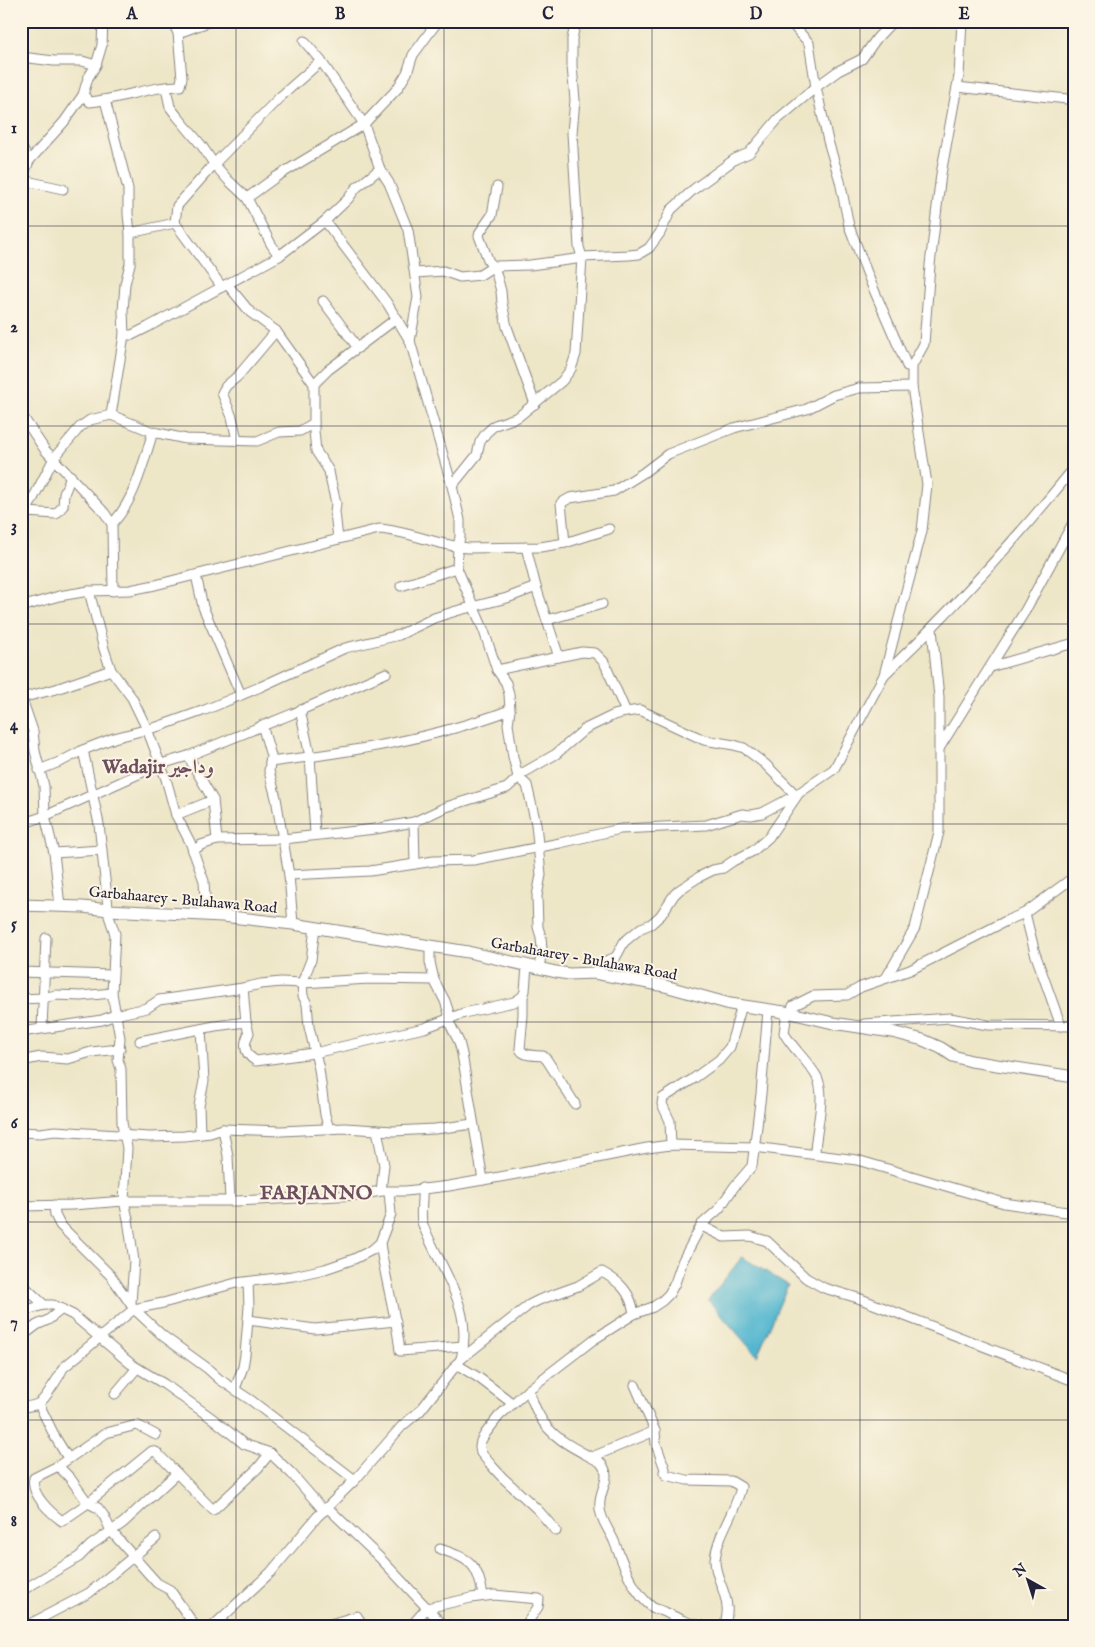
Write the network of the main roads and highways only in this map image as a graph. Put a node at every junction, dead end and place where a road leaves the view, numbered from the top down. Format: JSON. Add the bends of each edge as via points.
{"nodes":[{"id":1,"x":21,"y":905,"type":"edge"},
{"id":2,"x":1074,"y":1077,"type":"edge"}],
"edges":[{"from":1,"to":2,"type":"main road","name":"Garbahaarey - Bulahawa Road","via":[[202,914],[315,927],[468,952],[569,974],[594,973],[665,986],[742,1006],[789,1012],[923,1040],[971,1062]]}]}
